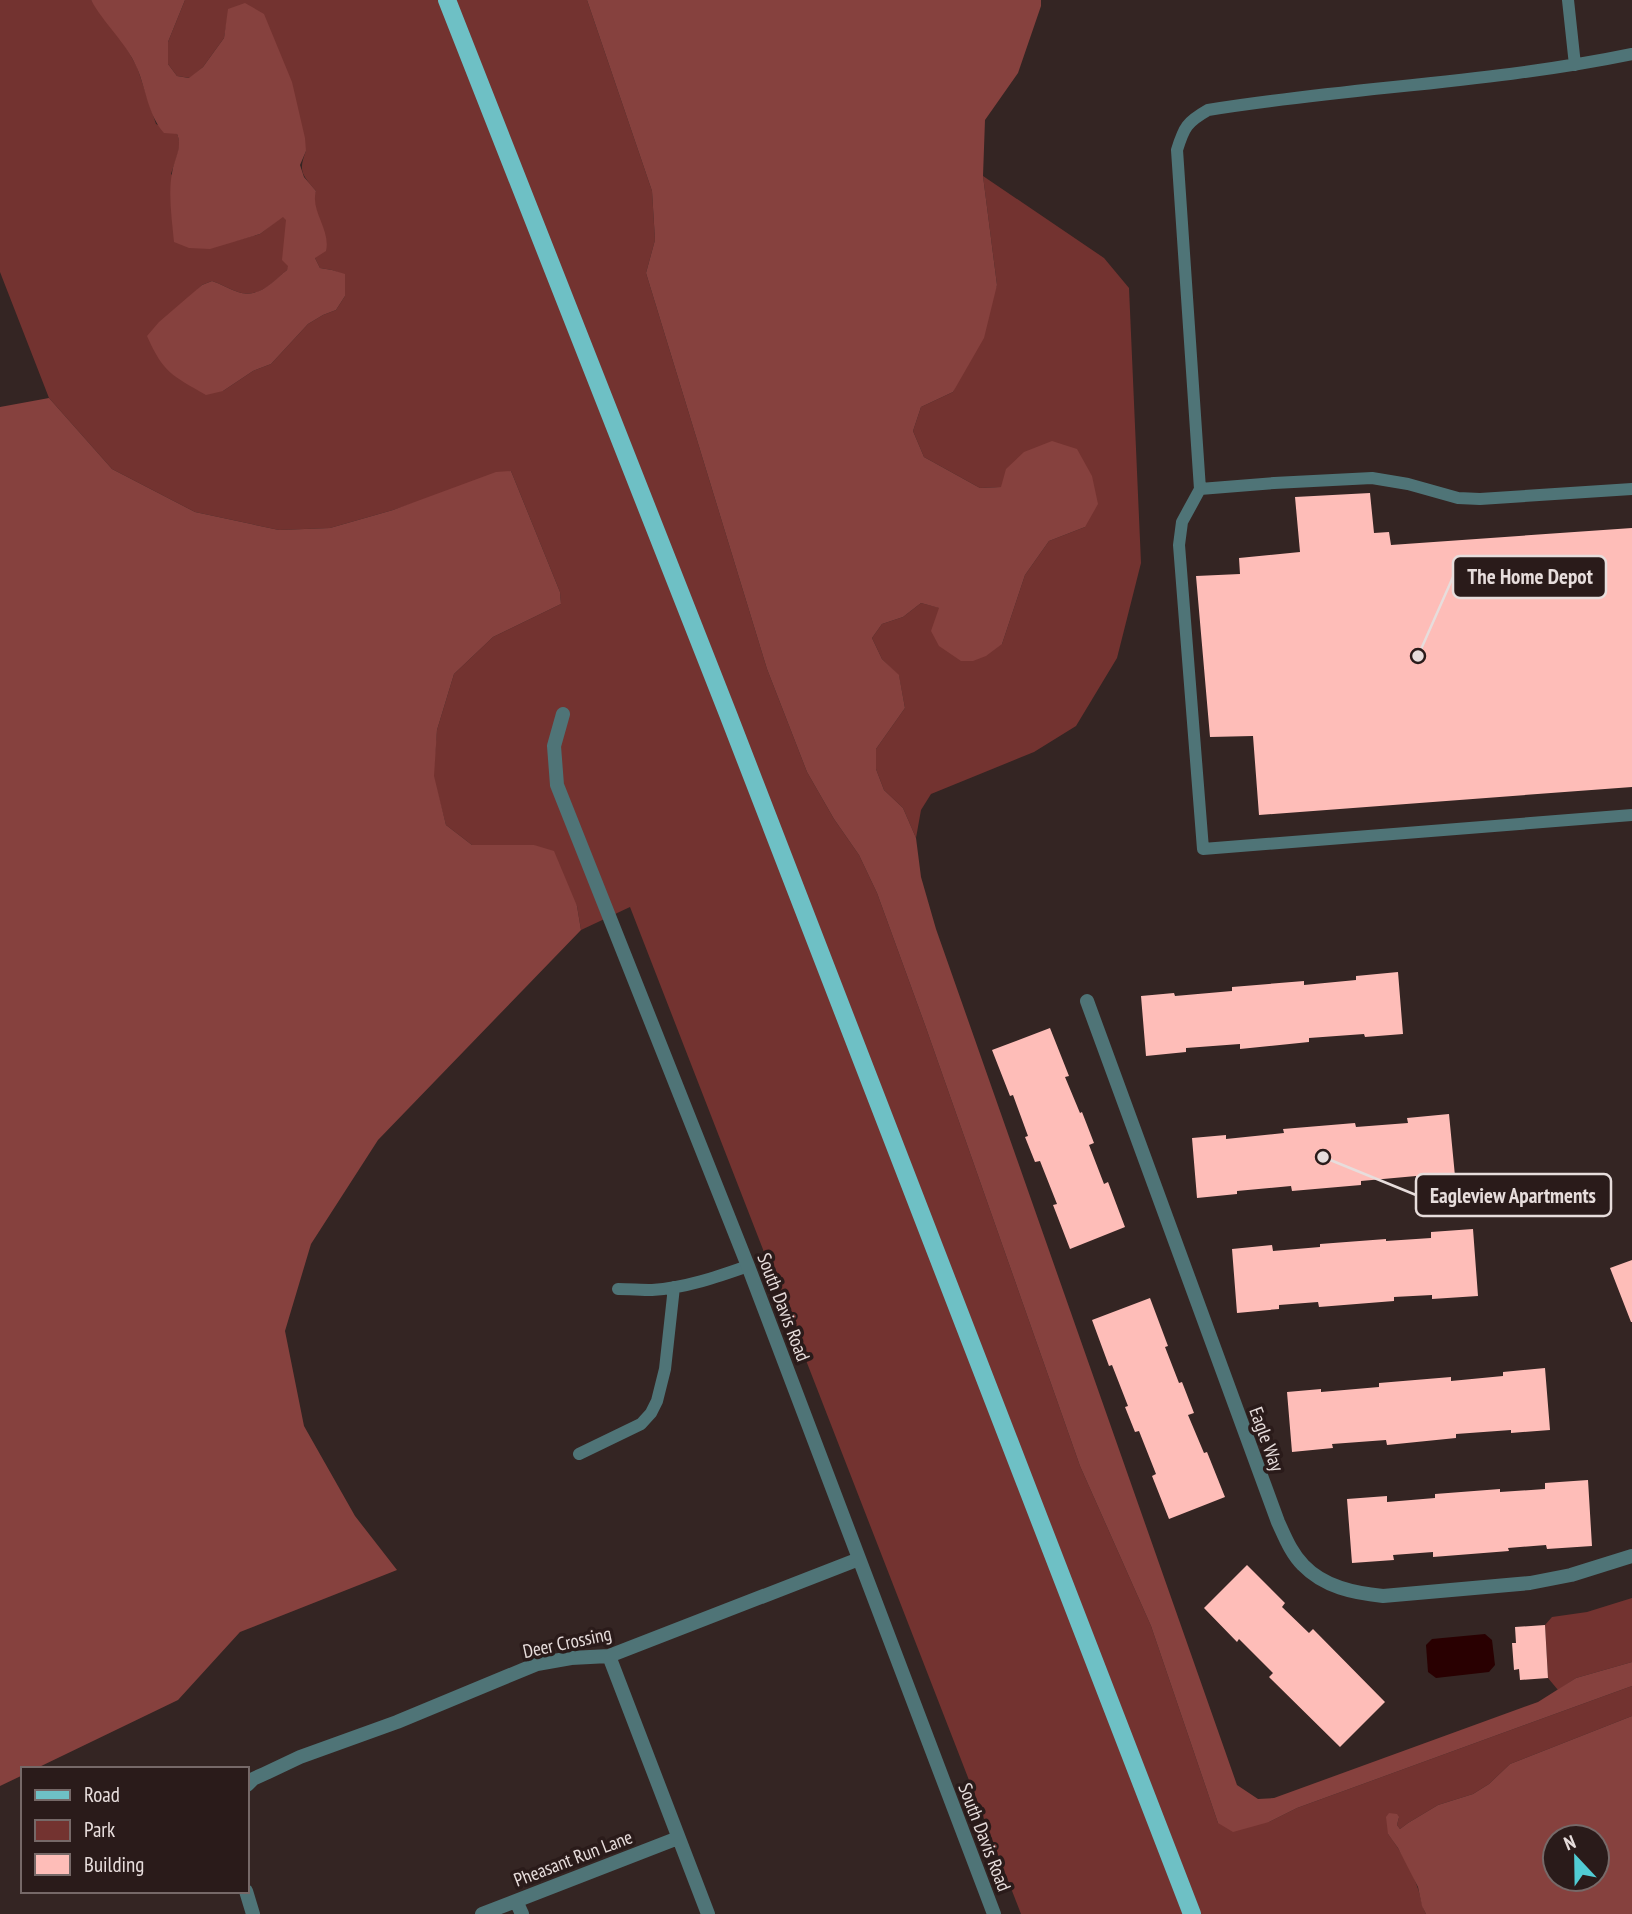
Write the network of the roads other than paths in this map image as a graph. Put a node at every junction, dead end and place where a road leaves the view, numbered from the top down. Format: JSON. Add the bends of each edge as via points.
{"nodes":[{"id":1,"x":447,"y":0,"type":"edge"},
{"id":2,"x":1568,"y":0,"type":"edge"},
{"id":3,"x":1632,"y":54,"type":"edge"},
{"id":4,"x":1575,"y":65,"type":"junction"},
{"id":5,"x":1200,"y":489,"type":"junction"},
{"id":6,"x":1632,"y":489,"type":"edge"},
{"id":7,"x":563,"y":714,"type":"dead end"},
{"id":8,"x":1632,"y":815,"type":"edge"},
{"id":9,"x":1087,"y":1001,"type":"dead end"},
{"id":10,"x":748,"y":1266,"type":"junction"},
{"id":11,"x":674,"y":1287,"type":"junction"},
{"id":12,"x":618,"y":1289,"type":"dead end"},
{"id":13,"x":579,"y":1454,"type":"dead end"},
{"id":14,"x":1632,"y":1556,"type":"edge"},
{"id":15,"x":859,"y":1559,"type":"junction"},
{"id":16,"x":609,"y":1656,"type":"junction"},
{"id":17,"x":248,"y":1785,"type":"edge"},
{"id":18,"x":678,"y":1838,"type":"junction"},
{"id":19,"x":247,"y":1893,"type":"edge"},
{"id":20,"x":519,"y":1907,"type":"edge"},
{"id":21,"x":253,"y":1914,"type":"edge"},
{"id":22,"x":482,"y":1914,"type":"edge"},
{"id":23,"x":708,"y":1914,"type":"edge"},
{"id":24,"x":994,"y":1914,"type":"edge"},
{"id":25,"x":1192,"y":1914,"type":"edge"}],
"edges":[{"from":1,"to":25,"type":"main road"},
{"from":2,"to":4,"type":"lane"},
{"from":3,"to":4,"type":"lane"},
{"from":4,"to":5,"type":"lane","via":[[1208,110],[1183,129],[1177,150]]},
{"from":5,"to":6,"type":"lane","via":[[1372,478],[1480,499]]},
{"from":5,"to":8,"type":"lane","via":[[1182,522],[1179,545],[1202,849]]},
{"from":7,"to":10,"type":"street","name":"South Davis Road","via":[[554,746],[557,785]]},
{"from":9,"to":14,"type":"street","name":"Eagle Way","via":[[1278,1522],[1302,1565],[1334,1586],[1383,1595],[1530,1583],[1571,1576]]},
{"from":10,"to":11,"type":"lane"},
{"from":10,"to":15,"type":"street","name":"South Davis Road"},
{"from":11,"to":12,"type":"lane"},
{"from":11,"to":13,"type":"lane","via":[[665,1369],[651,1413],[641,1424]]},
{"from":15,"to":16,"type":"street","name":"Deer Crossing"},
{"from":15,"to":24,"type":"street","name":"South Davis Road"},
{"from":16,"to":17,"type":"street","name":"Deer Crossing","via":[[537,1664],[397,1723],[300,1757]]},
{"from":16,"to":18,"type":"street"},
{"from":18,"to":20,"type":"street","name":"Pheasant Run Lane"},
{"from":18,"to":23,"type":"street"},
{"from":19,"to":21,"type":"street"},
{"from":20,"to":22,"type":"street","name":"Pheasant Run Lane"}]}
